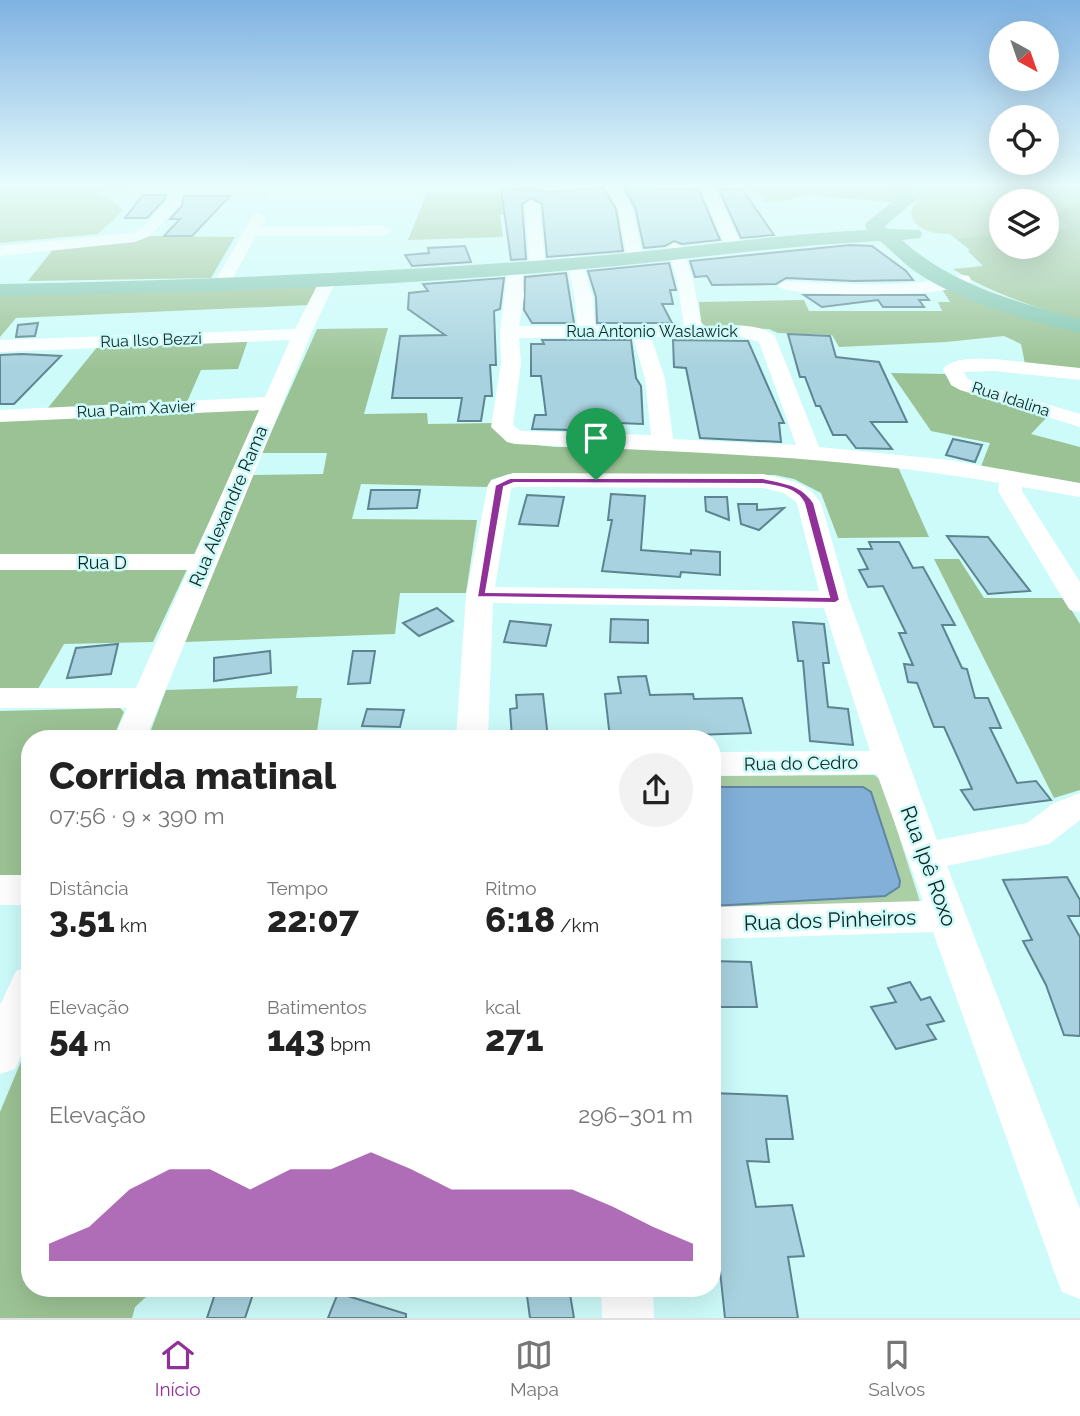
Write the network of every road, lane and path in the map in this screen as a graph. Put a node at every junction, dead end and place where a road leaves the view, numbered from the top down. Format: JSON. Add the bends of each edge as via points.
{"nodes":[{"id":1,"x":34,"y":248,"type":"edge"},
{"id":2,"x":241,"y":248,"type":"edge"},
{"id":3,"x":536,"y":248,"type":"edge"},
{"id":4,"x":633,"y":248,"type":"edge"},
{"id":5,"x":698,"y":248,"type":"edge"},
{"id":6,"x":713,"y":248,"type":"edge"},
{"id":7,"x":899,"y":248,"type":"edge"},
{"id":8,"x":919,"y":248,"type":"edge"},
{"id":9,"x":0,"y":251,"type":"edge"},
{"id":10,"x":677,"y":251,"type":"junction"},
{"id":11,"x":634,"y":252,"type":"junction"},
{"id":12,"x":537,"y":262,"type":"junction"},
{"id":13,"x":575,"y":264,"type":"junction"},
{"id":14,"x":514,"y":269,"type":"junction"},
{"id":15,"x":329,"y":278,"type":"junction"},
{"id":16,"x":959,"y":282,"type":"junction"},
{"id":17,"x":221,"y":283,"type":"junction"},
{"id":18,"x":786,"y":286,"type":"dead end"},
{"id":19,"x":0,"y":287,"type":"edge"},
{"id":20,"x":1080,"y":326,"type":"edge"},
{"id":21,"x":640,"y":330,"type":"junction"},
{"id":22,"x":694,"y":330,"type":"junction"},
{"id":23,"x":586,"y":331,"type":"junction"},
{"id":24,"x":509,"y":332,"type":"junction"},
{"id":25,"x":302,"y":334,"type":"junction"},
{"id":26,"x":0,"y":346,"type":"edge"},
{"id":27,"x":1080,"y":374,"type":"edge"},
{"id":28,"x":272,"y":403,"type":"junction"},
{"id":29,"x":0,"y":415,"type":"edge"},
{"id":30,"x":1080,"y":421,"type":"edge"},
{"id":31,"x":657,"y":441,"type":"junction"},
{"id":32,"x":807,"y":447,"type":"junction"},
{"id":33,"x":1011,"y":479,"type":"junction"},
{"id":34,"x":1080,"y":490,"type":"edge"},
{"id":35,"x":0,"y":562,"type":"edge"},
{"id":36,"x":204,"y":562,"type":"junction"},
{"id":37,"x":481,"y":595,"type":"junction"},
{"id":38,"x":835,"y":600,"type":"junction"},
{"id":39,"x":1080,"y":604,"type":"edge"},
{"id":40,"x":0,"y":698,"type":"edge"},
{"id":41,"x":147,"y":698,"type":"junction"},
{"id":42,"x":133,"y":730,"type":"edge"},
{"id":43,"x":473,"y":730,"type":"edge"},
{"id":44,"x":890,"y":762,"type":"junction"},
{"id":45,"x":721,"y":764,"type":"edge"},
{"id":46,"x":1080,"y":806,"type":"edge"},
{"id":47,"x":925,"y":856,"type":"junction"},
{"id":48,"x":0,"y":890,"type":"edge"},
{"id":49,"x":21,"y":890,"type":"edge"},
{"id":50,"x":947,"y":916,"type":"junction"},
{"id":51,"x":721,"y":923,"type":"edge"},
{"id":52,"x":21,"y":1005,"type":"edge"},
{"id":53,"x":0,"y":1055,"type":"edge"},
{"id":54,"x":1080,"y":1274,"type":"edge"},
{"id":55,"x":627,"y":1297,"type":"edge"},
{"id":56,"x":628,"y":1318,"type":"edge"}],
"edges":[{"from":1,"to":9,"type":"street"},
{"from":2,"to":17,"type":"street"},
{"from":3,"to":12,"type":"street"},
{"from":4,"to":11,"type":"street"},
{"from":5,"to":10,"type":"main road"},
{"from":6,"to":10,"type":"main road"},
{"from":7,"to":16,"type":"main road","via":[[913,262]]},
{"from":8,"to":16,"type":"main road","via":[[929,262]]},
{"from":10,"to":11,"type":"main road"},
{"from":10,"to":13,"type":"main road"},
{"from":10,"to":22,"type":"street"},
{"from":11,"to":12,"type":"main road"},
{"from":12,"to":15,"type":"main road"},
{"from":13,"to":14,"type":"main road"},
{"from":13,"to":23,"type":"street"},
{"from":14,"to":15,"type":"main road"},
{"from":14,"to":24,"type":"street"},
{"from":15,"to":17,"type":"main road"},
{"from":15,"to":25,"type":"street","name":"Rua Alexandre Rama"},
{"from":16,"to":18,"type":"street"},
{"from":16,"to":20,"type":"main road","via":[[1019,308]]},
{"from":17,"to":19,"type":"main road"},
{"from":21,"to":22,"type":"street","name":"Rua Antonio Waslawick"},
{"from":21,"to":23,"type":"street","name":"Rua Antonio Waslawick"},
{"from":21,"to":31,"type":"street","via":[[655,379]]},
{"from":22,"to":32,"type":"street","name":"Rua Antonio Waslawick","via":[[742,331],[768,340]]},
{"from":23,"to":24,"type":"street","name":"Rua Antonio Waslawick"},
{"from":24,"to":31,"type":"street","via":[[511,363],[502,426],[515,437]]},
{"from":25,"to":26,"type":"street","name":"Rua Ilso Bezzi"},
{"from":25,"to":28,"type":"street","name":"Rua Alexandre Rama"},
{"from":27,"to":30,"type":"street","name":"Rua Idalina","via":[[979,364],[953,369],[958,381],[967,386]]},
{"from":28,"to":29,"type":"street","name":"Rua Paim Xavier"},
{"from":28,"to":36,"type":"street","name":"Rua Alexandre Rama"},
{"from":31,"to":32,"type":"street"},
{"from":32,"to":33,"type":"street"},
{"from":33,"to":34,"type":"street"},
{"from":33,"to":39,"type":"street","via":[[1010,491]]},
{"from":35,"to":36,"type":"street","name":"Rua D"},
{"from":36,"to":41,"type":"street","name":"Rua Alexandre Rama"},
{"from":37,"to":38,"type":"street"},
{"from":37,"to":38,"type":"street","name":"Rua Ipê Roxo","via":[[499,485],[513,480],[763,481],[804,495]]},
{"from":37,"to":43,"type":"street"},
{"from":38,"to":44,"type":"street","name":"Rua Ipê Roxo"},
{"from":40,"to":41,"type":"street"},
{"from":41,"to":42,"type":"street","name":"Rua Alexandre Rama"},
{"from":44,"to":45,"type":"street","name":"Rua do Cedro"},
{"from":44,"to":47,"type":"street","name":"Rua Ipê Roxo"},
{"from":46,"to":47,"type":"street","via":[[1058,815],[1036,835]]},
{"from":47,"to":50,"type":"street","name":"Rua Ipê Roxo"},
{"from":48,"to":49,"type":"street"},
{"from":50,"to":51,"type":"street","name":"Rua dos Pinheiros"},
{"from":50,"to":54,"type":"street","name":"Rua Ipê Roxo"},
{"from":52,"to":53,"type":"street"},
{"from":55,"to":56,"type":"street"}]}
